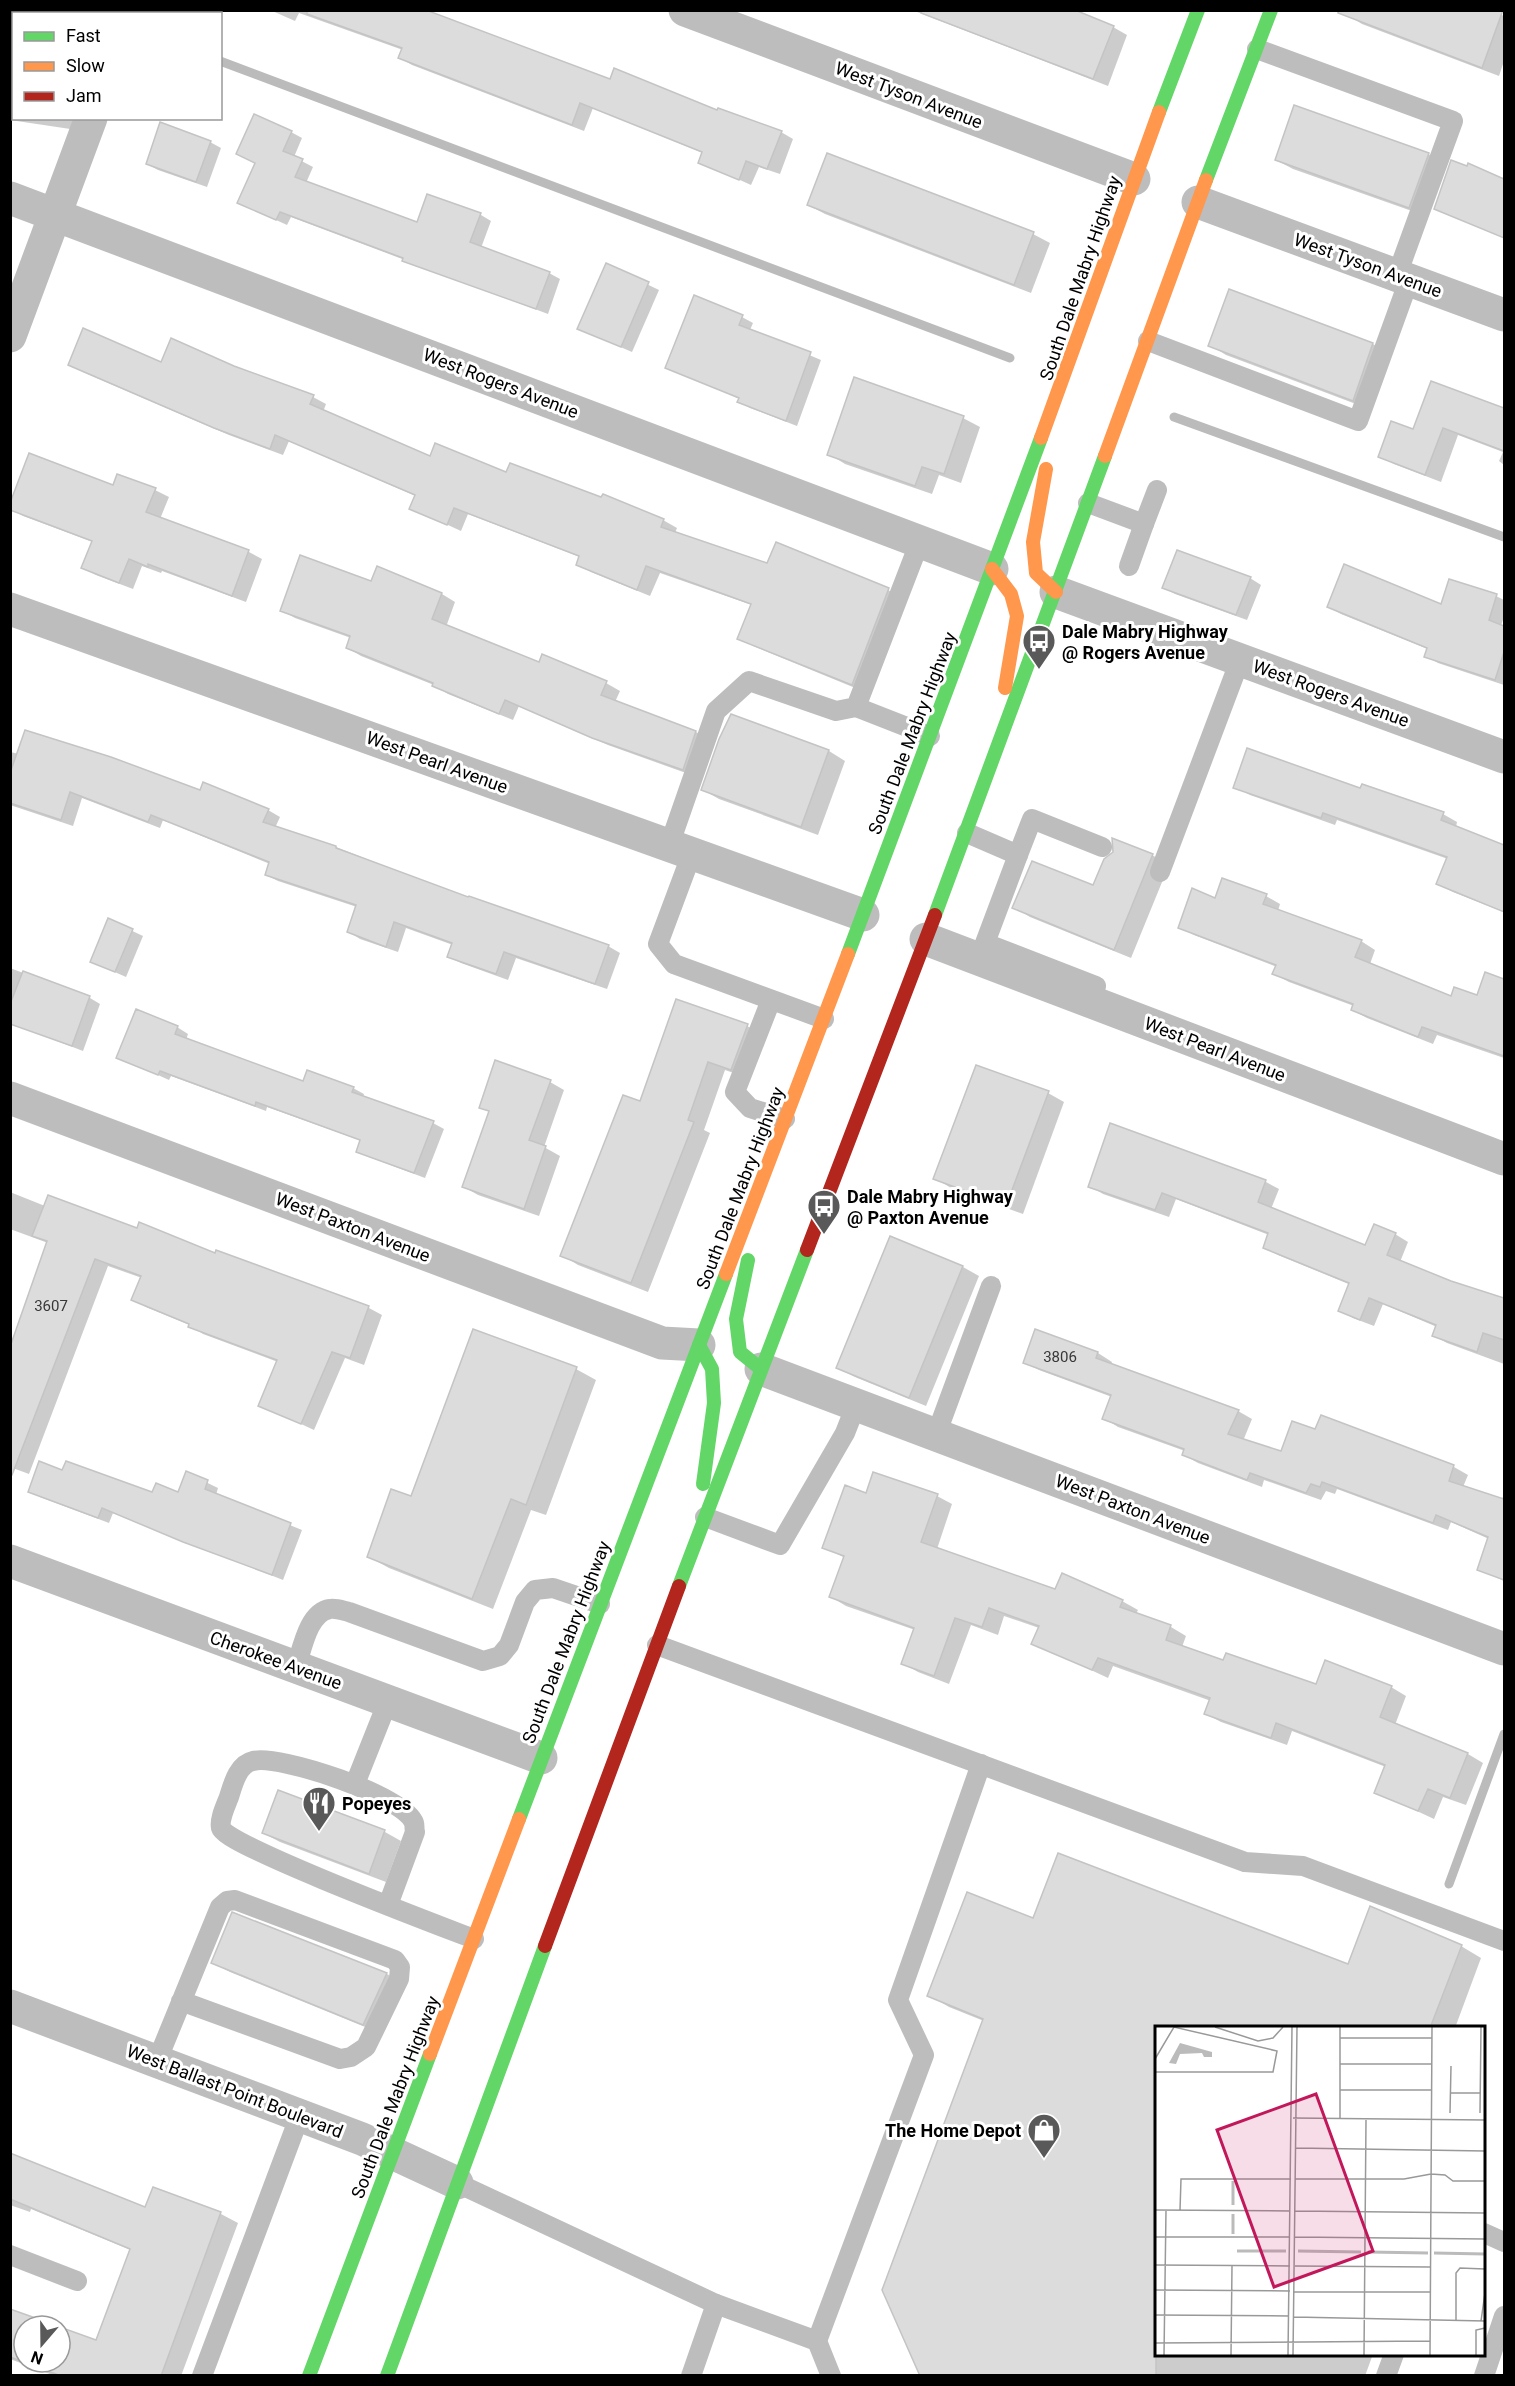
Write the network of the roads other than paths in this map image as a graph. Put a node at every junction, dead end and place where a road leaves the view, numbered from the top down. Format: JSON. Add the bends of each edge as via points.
{"nodes":[{"id":1,"x":685,"y":10,"type":"edge"},
{"id":2,"x":1198,"y":10,"type":"edge"},
{"id":3,"x":1263,"y":10,"type":"edge"},
{"id":4,"x":1271,"y":10,"type":"edge"},
{"id":5,"x":1257,"y":49,"type":"junction"},
{"id":6,"x":90,"y":120,"type":"edge"},
{"id":7,"x":1134,"y":179,"type":"junction"},
{"id":8,"x":10,"y":198,"type":"edge"},
{"id":9,"x":1198,"y":202,"type":"junction"},
{"id":10,"x":56,"y":214,"type":"junction"},
{"id":11,"x":1403,"y":278,"type":"junction"},
{"id":12,"x":1504,"y":315,"type":"edge"},
{"id":13,"x":10,"y":336,"type":"edge"},
{"id":14,"x":1148,"y":341,"type":"junction"},
{"id":15,"x":1062,"y":381,"type":"junction"},
{"id":16,"x":1157,"y":490,"type":"dead end"},
{"id":17,"x":1088,"y":503,"type":"junction"},
{"id":18,"x":1144,"y":524,"type":"junction"},
{"id":19,"x":920,"y":541,"type":"junction"},
{"id":20,"x":1129,"y":566,"type":"dead end"},
{"id":21,"x":992,"y":569,"type":"junction"},
{"id":22,"x":1056,"y":592,"type":"junction"},
{"id":23,"x":10,"y":609,"type":"edge"},
{"id":24,"x":1240,"y":660,"type":"junction"},
{"id":25,"x":856,"y":707,"type":"junction"},
{"id":26,"x":930,"y":736,"type":"junction"},
{"id":27,"x":1504,"y":757,"type":"edge"},
{"id":28,"x":993,"y":764,"type":"junction"},
{"id":29,"x":967,"y":832,"type":"junction"},
{"id":30,"x":1102,"y":847,"type":"dead end"},
{"id":31,"x":680,"y":849,"type":"junction"},
{"id":32,"x":1018,"y":855,"type":"junction"},
{"id":33,"x":1160,"y":872,"type":"dead end"},
{"id":34,"x":863,"y":915,"type":"junction"},
{"id":35,"x":926,"y":939,"type":"junction"},
{"id":36,"x":771,"y":1000,"type":"junction"},
{"id":37,"x":1090,"y":1001,"type":"junction"},
{"id":38,"x":824,"y":1019,"type":"junction"},
{"id":39,"x":10,"y":1098,"type":"edge"},
{"id":40,"x":785,"y":1119,"type":"junction"},
{"id":41,"x":1504,"y":1159,"type":"edge"},
{"id":42,"x":766,"y":1170,"type":"junction"},
{"id":43,"x":991,"y":1286,"type":"dead end"},
{"id":44,"x":699,"y":1345,"type":"junction"},
{"id":45,"x":761,"y":1369,"type":"junction"},
{"id":46,"x":856,"y":1405,"type":"junction"},
{"id":47,"x":936,"y":1435,"type":"junction"},
{"id":48,"x":705,"y":1517,"type":"junction"},
{"id":49,"x":695,"y":1545,"type":"junction"},
{"id":50,"x":10,"y":1561,"type":"edge"},
{"id":51,"x":600,"y":1604,"type":"junction"},
{"id":52,"x":657,"y":1645,"type":"junction"},
{"id":53,"x":1504,"y":1649,"type":"edge"},
{"id":54,"x":296,"y":1667,"type":"junction"},
{"id":55,"x":388,"y":1701,"type":"junction"},
{"id":56,"x":541,"y":1758,"type":"junction"},
{"id":57,"x":981,"y":1764,"type":"junction"},
{"id":58,"x":355,"y":1784,"type":"junction"},
{"id":59,"x":388,"y":1905,"type":"junction"},
{"id":60,"x":474,"y":1940,"type":"junction"},
{"id":61,"x":1504,"y":1941,"type":"edge"},
{"id":62,"x":181,"y":2001,"type":"junction"},
{"id":63,"x":10,"y":2006,"type":"edge"},
{"id":64,"x":157,"y":2061,"type":"junction"},
{"id":65,"x":300,"y":2115,"type":"junction"},
{"id":66,"x":393,"y":2153,"type":"junction"},
{"id":67,"x":457,"y":2183,"type":"junction"},
{"id":68,"x":1485,"y":2233,"type":"edge"},
{"id":69,"x":1504,"y":2242,"type":"edge"},
{"id":70,"x":10,"y":2255,"type":"edge"},
{"id":71,"x":77,"y":2281,"type":"dead end"},
{"id":72,"x":716,"y":2304,"type":"junction"},
{"id":73,"x":1504,"y":2316,"type":"edge"},
{"id":74,"x":817,"y":2342,"type":"junction"},
{"id":75,"x":1394,"y":2356,"type":"edge"},
{"id":76,"x":202,"y":2376,"type":"edge"},
{"id":77,"x":309,"y":2376,"type":"edge"},
{"id":78,"x":387,"y":2376,"type":"edge"},
{"id":79,"x":691,"y":2376,"type":"edge"},
{"id":80,"x":831,"y":2376,"type":"edge"},
{"id":81,"x":1386,"y":2376,"type":"edge"},
{"id":82,"x":1484,"y":2376,"type":"edge"}],
"edges":[{"from":1,"to":7,"type":"street","name":"West Tyson Avenue"},
{"from":2,"to":7,"type":"main road","name":"South Dale Mabry Highway"},
{"from":3,"to":5,"type":"main road"},
{"from":4,"to":5,"type":"main road"},
{"from":5,"to":9,"type":"main road"},
{"from":5,"to":11,"type":"lane","via":[[1453,121]]},
{"from":6,"to":10,"type":"street"},
{"from":7,"to":15,"type":"main road","name":"South Dale Mabry Highway"},
{"from":8,"to":10,"type":"street","name":"West Rogers Avenue"},
{"from":9,"to":11,"type":"street","name":"West Tyson Avenue"},
{"from":9,"to":14,"type":"main road"},
{"from":10,"to":13,"type":"street"},
{"from":10,"to":19,"type":"street","name":"West Rogers Avenue"},
{"from":11,"to":12,"type":"street","name":"West Tyson Avenue"},
{"from":11,"to":14,"type":"lane","via":[[1358,422]]},
{"from":14,"to":17,"type":"main road"},
{"from":15,"to":21,"type":"main road","name":"South Dale Mabry Highway"},
{"from":15,"to":22,"type":"main road","via":[[1033,542],[1036,573]]},
{"from":16,"to":18,"type":"lane"},
{"from":17,"to":18,"type":"lane"},
{"from":17,"to":22,"type":"main road"},
{"from":18,"to":20,"type":"lane"},
{"from":19,"to":21,"type":"street","name":"West Rogers Avenue"},
{"from":19,"to":25,"type":"lane"},
{"from":21,"to":26,"type":"main road","name":"South Dale Mabry Highway"},
{"from":21,"to":28,"type":"main road","via":[[1011,594],[1017,616]]},
{"from":22,"to":24,"type":"street","name":"West Rogers Avenue"},
{"from":22,"to":28,"type":"main road"},
{"from":23,"to":31,"type":"street","name":"West Pearl Avenue"},
{"from":24,"to":27,"type":"street","name":"West Rogers Avenue"},
{"from":24,"to":33,"type":"lane"},
{"from":25,"to":26,"type":"lane"},
{"from":25,"to":31,"type":"lane","via":[[836,711],[749,681],[716,711]]},
{"from":26,"to":34,"type":"main road","name":"South Dale Mabry Highway"},
{"from":28,"to":29,"type":"main road"},
{"from":29,"to":32,"type":"lane"},
{"from":29,"to":35,"type":"main road"},
{"from":30,"to":32,"type":"lane","via":[[1032,819]]},
{"from":31,"to":34,"type":"street","name":"West Pearl Avenue"},
{"from":31,"to":36,"type":"lane","via":[[658,944],[674,964]]},
{"from":32,"to":37,"type":"lane","via":[[985,944],[1096,986]]},
{"from":34,"to":38,"type":"main road","name":"South Dale Mabry Highway"},
{"from":35,"to":37,"type":"street","name":"West Pearl Avenue"},
{"from":35,"to":45,"type":"main road"},
{"from":36,"to":38,"type":"lane"},
{"from":36,"to":40,"type":"lane","via":[[735,1092],[750,1108]]},
{"from":37,"to":41,"type":"street","name":"West Pearl Avenue"},
{"from":38,"to":40,"type":"main road","name":"South Dale Mabry Highway"},
{"from":39,"to":44,"type":"street","name":"West Paxton Avenue","via":[[662,1343]]},
{"from":40,"to":42,"type":"main road","name":"South Dale Mabry Highway"},
{"from":42,"to":44,"type":"main road","name":"South Dale Mabry Highway"},
{"from":42,"to":45,"type":"main road","via":[[736,1319],[740,1352]]},
{"from":43,"to":47,"type":"lane"},
{"from":44,"to":49,"type":"main road","via":[[712,1369],[714,1403]]},
{"from":44,"to":51,"type":"main road","name":"South Dale Mabry Highway"},
{"from":45,"to":46,"type":"street","name":"West Paxton Avenue"},
{"from":45,"to":48,"type":"main road"},
{"from":46,"to":47,"type":"street","name":"West Paxton Avenue"},
{"from":46,"to":48,"type":"lane","via":[[845,1433],[780,1545]]},
{"from":47,"to":53,"type":"street","name":"West Paxton Avenue"},
{"from":48,"to":49,"type":"main road"},
{"from":49,"to":52,"type":"main road"},
{"from":50,"to":54,"type":"street","name":"Cherokee Avenue"},
{"from":51,"to":54,"type":"lane","via":[[553,1588],[536,1590],[525,1602],[509,1645],[500,1656],[483,1661],[349,1612],[330,1609],[311,1624]]},
{"from":51,"to":56,"type":"main road","name":"South Dale Mabry Highway"},
{"from":52,"to":57,"type":"lane"},
{"from":52,"to":67,"type":"main road"},
{"from":54,"to":55,"type":"street","name":"Cherokee Avenue"},
{"from":55,"to":56,"type":"street","name":"Cherokee Avenue"},
{"from":55,"to":58,"type":"lane"},
{"from":56,"to":60,"type":"main road","name":"South Dale Mabry Highway"},
{"from":57,"to":61,"type":"lane","via":[[1245,1862],[1303,1866]]},
{"from":57,"to":74,"type":"lane","via":[[898,2000],[924,2055]]},
{"from":58,"to":59,"type":"lane","via":[[388,1801],[414,1822]]},
{"from":58,"to":59,"type":"lane","via":[[285,1764],[254,1760],[243,1765],[233,1782],[221,1829],[225,1835],[263,1854]]},
{"from":59,"to":60,"type":"lane"},
{"from":60,"to":66,"type":"main road","name":"South Dale Mabry Highway"},
{"from":62,"to":62,"type":"lane","via":[[340,2059],[366,2047],[399,1979],[400,1967],[395,1960],[235,1900],[227,1901],[220,1907]]},
{"from":62,"to":64,"type":"lane"},
{"from":63,"to":64,"type":"street","name":"West Ballast Point Boulevard"},
{"from":64,"to":65,"type":"street","name":"West Ballast Point Boulevard"},
{"from":65,"to":66,"type":"street","name":"West Ballast Point Boulevard"},
{"from":65,"to":76,"type":"lane"},
{"from":66,"to":67,"type":"street","name":"West Ballast Point Boulevard"},
{"from":66,"to":77,"type":"main road","name":"South Dale Mabry Highway"},
{"from":67,"to":72,"type":"lane"},
{"from":67,"to":78,"type":"main road"},
{"from":68,"to":69,"type":"lane"},
{"from":70,"to":71,"type":"lane"},
{"from":72,"to":74,"type":"lane"},
{"from":72,"to":79,"type":"lane"},
{"from":73,"to":82,"type":"lane"},
{"from":74,"to":80,"type":"lane"},
{"from":75,"to":81,"type":"lane"}]}
